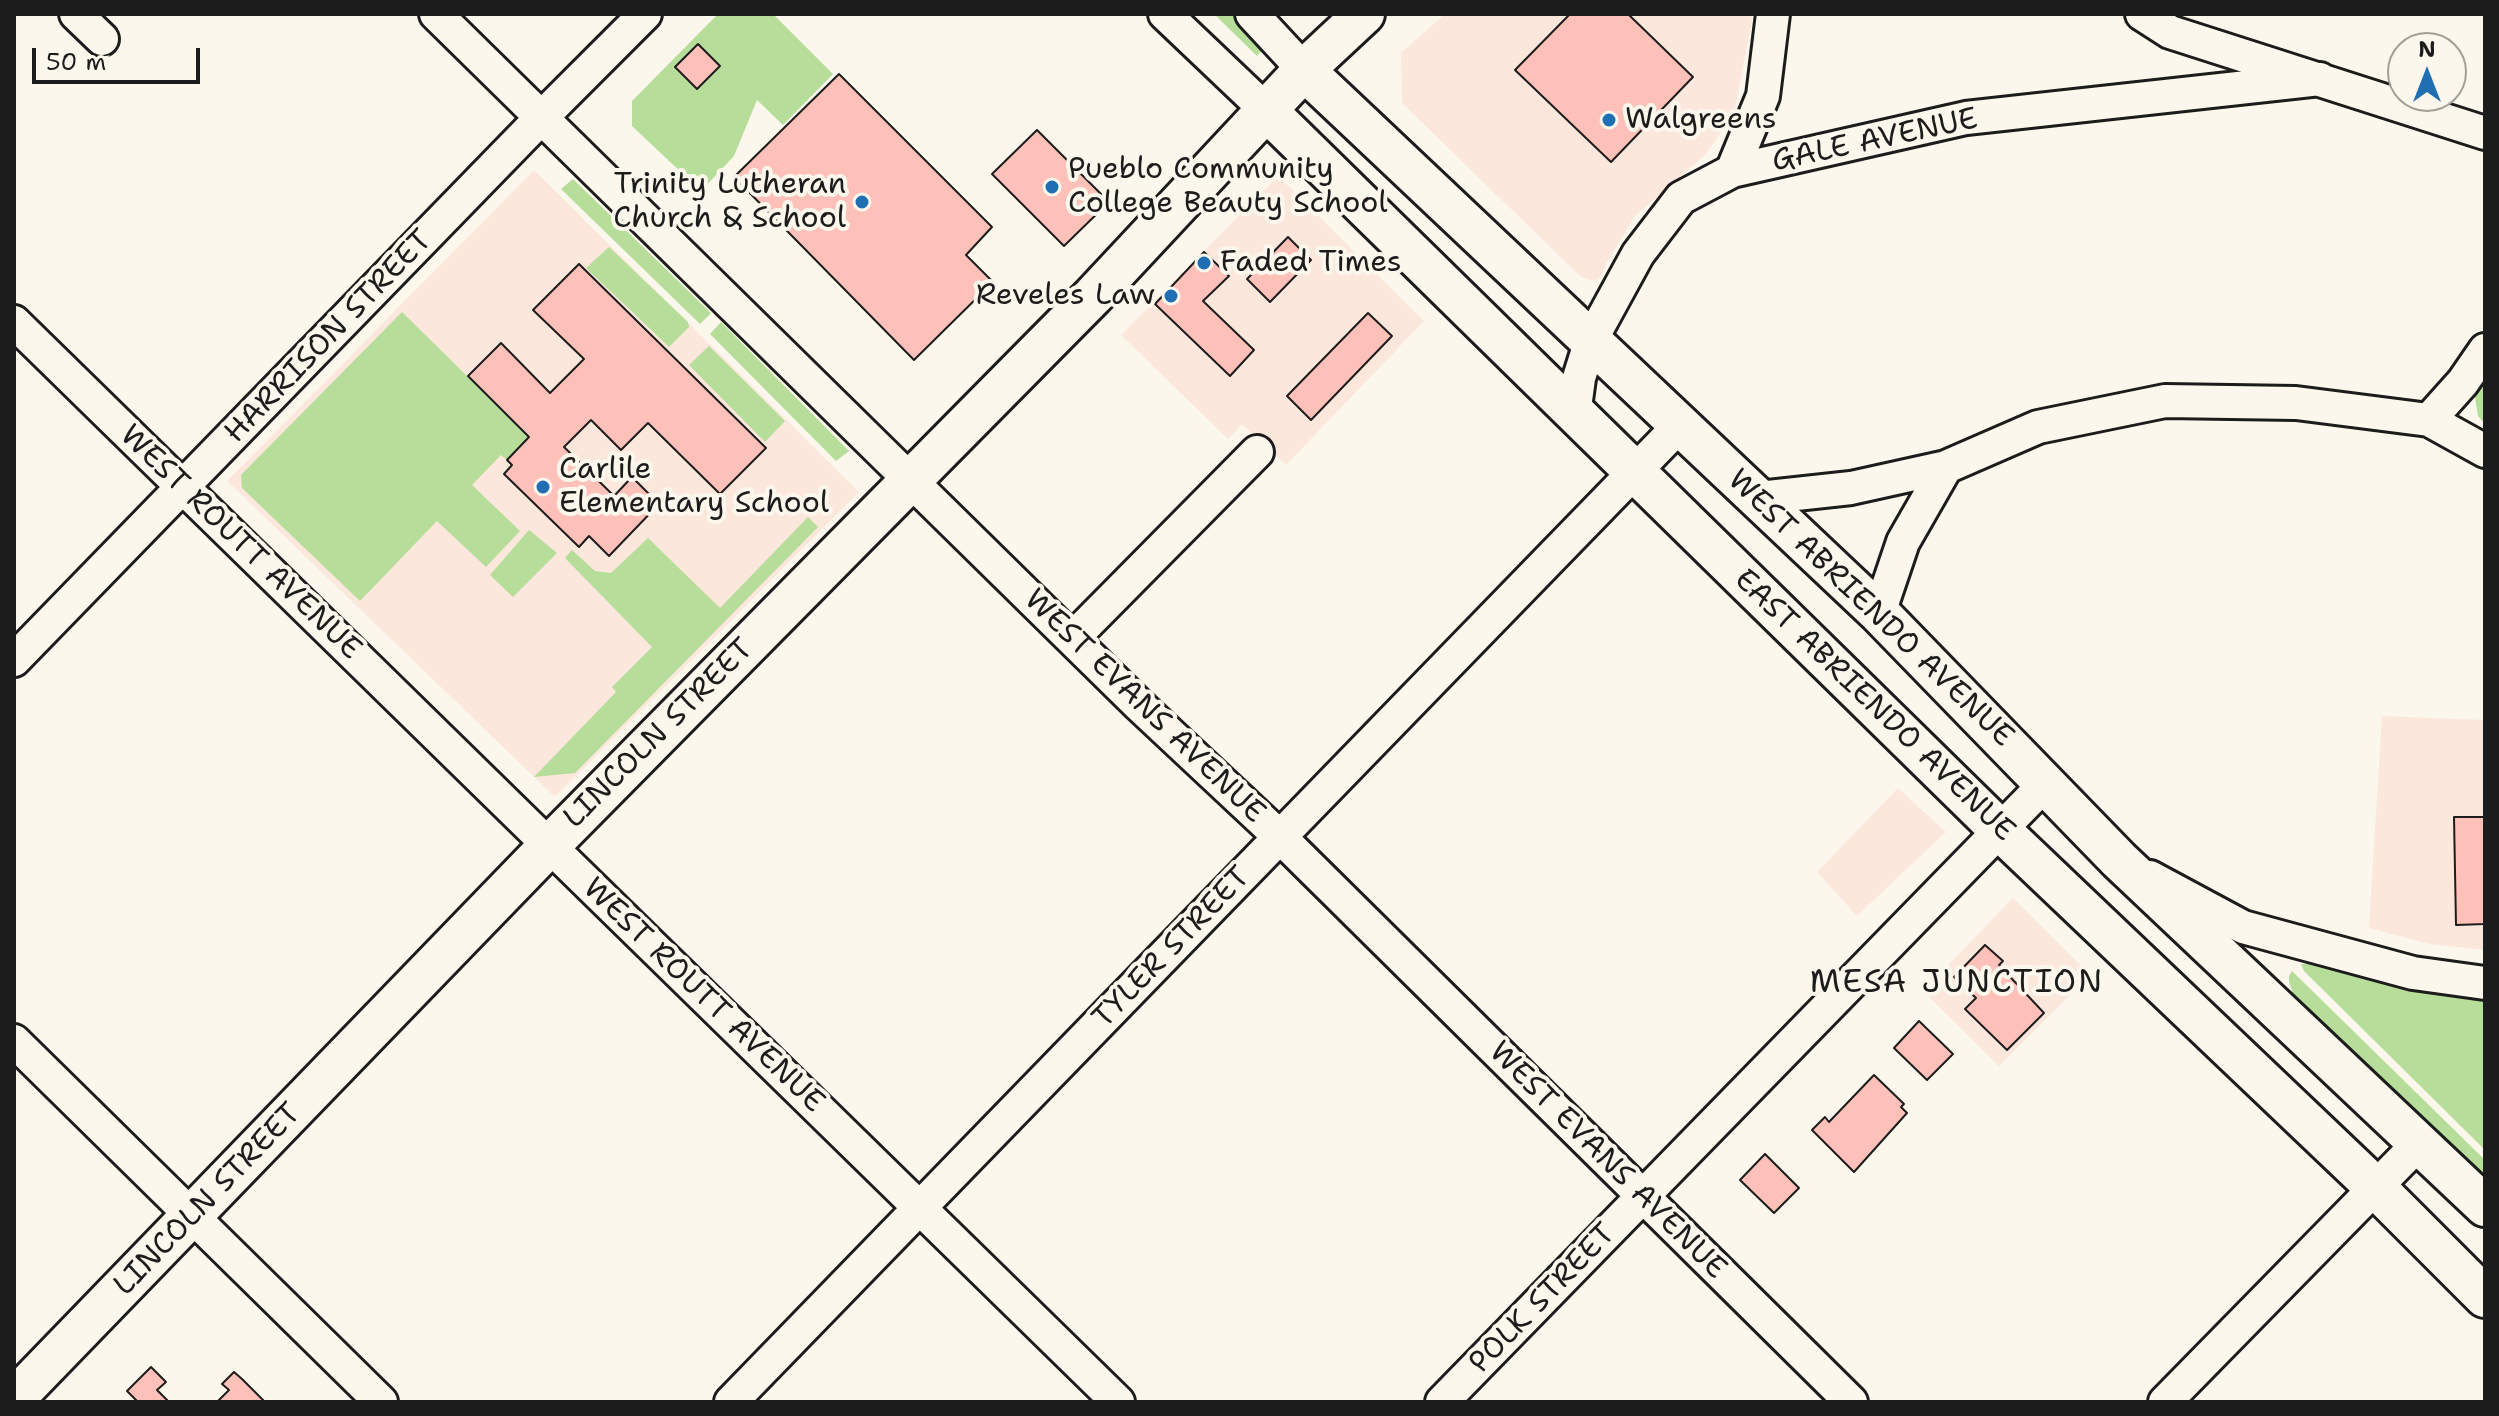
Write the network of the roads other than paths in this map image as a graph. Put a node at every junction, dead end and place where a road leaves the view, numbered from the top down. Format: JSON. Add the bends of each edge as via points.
{"nodes":[{"id":1,"x":76,"y":14,"type":"edge"},
{"id":2,"x":436,"y":14,"type":"edge"},
{"id":3,"x":645,"y":14,"type":"edge"},
{"id":4,"x":1165,"y":14,"type":"edge"},
{"id":5,"x":1252,"y":14,"type":"edge"},
{"id":6,"x":1364,"y":14,"type":"edge"},
{"id":7,"x":1773,"y":14,"type":"edge"},
{"id":8,"x":2142,"y":14,"type":"edge"},
{"id":9,"x":102,"y":39,"type":"dead end"},
{"id":10,"x":1304,"y":70,"type":"junction"},
{"id":11,"x":2320,"y":79,"type":"junction"},
{"id":12,"x":1267,"y":111,"type":"junction"},
{"id":13,"x":542,"y":117,"type":"junction"},
{"id":14,"x":2485,"y":133,"type":"edge"},
{"id":15,"x":1732,"y":171,"type":"junction"},
{"id":16,"x":14,"y":322,"type":"edge"},
{"id":17,"x":1591,"y":340,"type":"junction"},
{"id":18,"x":2485,"y":350,"type":"edge"},
{"id":19,"x":1574,"y":415,"type":"junction"},
{"id":20,"x":2429,"y":420,"type":"junction"},
{"id":21,"x":1679,"y":426,"type":"junction"},
{"id":22,"x":2485,"y":451,"type":"edge"},
{"id":23,"x":1257,"y":452,"type":"dead end"},
{"id":24,"x":1946,"y":467,"type":"junction"},
{"id":25,"x":1633,"y":473,"type":"junction"},
{"id":26,"x":909,"y":481,"type":"junction"},
{"id":27,"x":182,"y":488,"type":"junction"},
{"id":28,"x":1759,"y":498,"type":"junction"},
{"id":29,"x":1879,"y":613,"type":"junction"},
{"id":30,"x":1072,"y":639,"type":"junction"},
{"id":31,"x":14,"y":660,"type":"edge"},
{"id":32,"x":2046,"y":783,"type":"junction"},
{"id":33,"x":2001,"y":831,"type":"junction"},
{"id":34,"x":1280,"y":837,"type":"junction"},
{"id":35,"x":549,"y":846,"type":"junction"},
{"id":36,"x":2119,"y":860,"type":"junction"},
{"id":37,"x":2485,"y":983,"type":"edge"},
{"id":38,"x":14,"y":1041,"type":"edge"},
{"id":39,"x":2420,"y":1142,"type":"junction"},
{"id":40,"x":2376,"y":1188,"type":"junction"},
{"id":41,"x":1642,"y":1198,"type":"junction"},
{"id":42,"x":2485,"y":1206,"type":"edge"},
{"id":43,"x":919,"y":1208,"type":"junction"},
{"id":44,"x":193,"y":1217,"type":"junction"},
{"id":45,"x":2485,"y":1297,"type":"edge"},
{"id":46,"x":14,"y":1399,"type":"edge"},
{"id":47,"x":381,"y":1402,"type":"edge"},
{"id":48,"x":731,"y":1402,"type":"edge"},
{"id":49,"x":1118,"y":1402,"type":"edge"},
{"id":50,"x":1442,"y":1402,"type":"edge"},
{"id":51,"x":1851,"y":1402,"type":"edge"},
{"id":52,"x":2165,"y":1402,"type":"edge"}],
"edges":[{"from":1,"to":9,"type":"street"},
{"from":2,"to":13,"type":"street","name":"WEST EVANS AVENUE"},
{"from":3,"to":13,"type":"street","name":"HARRISON STREET"},
{"from":4,"to":12,"type":"street"},
{"from":5,"to":10,"type":"street","name":"WEST ABRIENDO AVENUE"},
{"from":6,"to":10,"type":"main road","name":"LINCOLN STREET"},
{"from":7,"to":15,"type":"street","via":[[1763,96]]},
{"from":8,"to":11,"type":"street","via":[[2170,32]]},
{"from":10,"to":12,"type":"main road","name":"LINCOLN STREET"},
{"from":10,"to":17,"type":"main road","name":"WEST ABRIENDO AVENUE"},
{"from":11,"to":14,"type":"street"},
{"from":11,"to":15,"type":"street","name":"GALE AVENUE","via":[[1966,118]]},
{"from":12,"to":19,"type":"main road","name":"EAST ABRIENDO AVENUE"},
{"from":12,"to":26,"type":"main road","name":"LINCOLN STREET"},
{"from":13,"to":26,"type":"street","name":"WEST EVANS AVENUE"},
{"from":13,"to":27,"type":"street","name":"HARRISON STREET"},
{"from":15,"to":17,"type":"street","name":"GALE AVENUE","via":[[1681,198],[1638,254]]},
{"from":16,"to":27,"type":"street","name":"WEST ROUTT AVENUE"},
{"from":17,"to":19,"type":"street","name":"GALE AVENUE"},
{"from":17,"to":21,"type":"main road","name":"WEST ABRIENDO AVENUE"},
{"from":18,"to":20,"type":"street"},
{"from":19,"to":25,"type":"main road","name":"EAST ABRIENDO AVENUE"},
{"from":20,"to":22,"type":"street"},
{"from":20,"to":24,"type":"street","via":[[2296,403],[2165,401],[2038,427]]},
{"from":21,"to":25,"type":"street","name":"TYLER STREET"},
{"from":21,"to":28,"type":"main road","name":"WEST ABRIENDO AVENUE"},
{"from":23,"to":30,"type":"street"},
{"from":24,"to":28,"type":"street","via":[[1851,488]]},
{"from":24,"to":29,"type":"street","via":[[1903,542]]},
{"from":25,"to":33,"type":"main road","name":"EAST ABRIENDO AVENUE"},
{"from":25,"to":34,"type":"street","name":"TYLER STREET"},
{"from":26,"to":30,"type":"street","name":"WEST EVANS AVENUE"},
{"from":26,"to":35,"type":"main road","name":"LINCOLN STREET"},
{"from":27,"to":31,"type":"street","name":"HARRISON STREET"},
{"from":27,"to":35,"type":"street","name":"WEST ROUTT AVENUE"},
{"from":28,"to":29,"type":"main road","name":"WEST ABRIENDO AVENUE"},
{"from":29,"to":32,"type":"main road","name":"WEST ABRIENDO AVENUE"},
{"from":30,"to":34,"type":"street","name":"WEST EVANS AVENUE"},
{"from":32,"to":33,"type":"street","name":"POLK STREET"},
{"from":32,"to":36,"type":"main road","name":"WEST ABRIENDO AVENUE"},
{"from":33,"to":40,"type":"main road","name":"EAST ABRIENDO AVENUE"},
{"from":33,"to":41,"type":"street","name":"POLK STREET"},
{"from":34,"to":41,"type":"street","name":"WEST EVANS AVENUE"},
{"from":34,"to":43,"type":"street","name":"TYLER STREET"},
{"from":35,"to":43,"type":"street","name":"WEST ROUTT AVENUE"},
{"from":35,"to":44,"type":"main road","name":"LINCOLN STREET"},
{"from":36,"to":37,"type":"street","via":[[2243,927],[2413,973]]},
{"from":36,"to":39,"type":"main road","name":"WEST ABRIENDO AVENUE"},
{"from":38,"to":44,"type":"street"},
{"from":39,"to":40,"type":"street"},
{"from":39,"to":42,"type":"main road","name":"WEST ABRIENDO AVENUE"},
{"from":40,"to":45,"type":"main road","name":"EAST ABRIENDO AVENUE"},
{"from":40,"to":52,"type":"street"},
{"from":41,"to":50,"type":"street","name":"POLK STREET"},
{"from":41,"to":51,"type":"street","name":"WEST EVANS AVENUE"},
{"from":43,"to":48,"type":"street","name":"TYLER STREET"},
{"from":43,"to":49,"type":"street","name":"WEST ROUTT AVENUE"},
{"from":44,"to":46,"type":"main road","name":"LINCOLN STREET"},
{"from":44,"to":47,"type":"street"}]}
